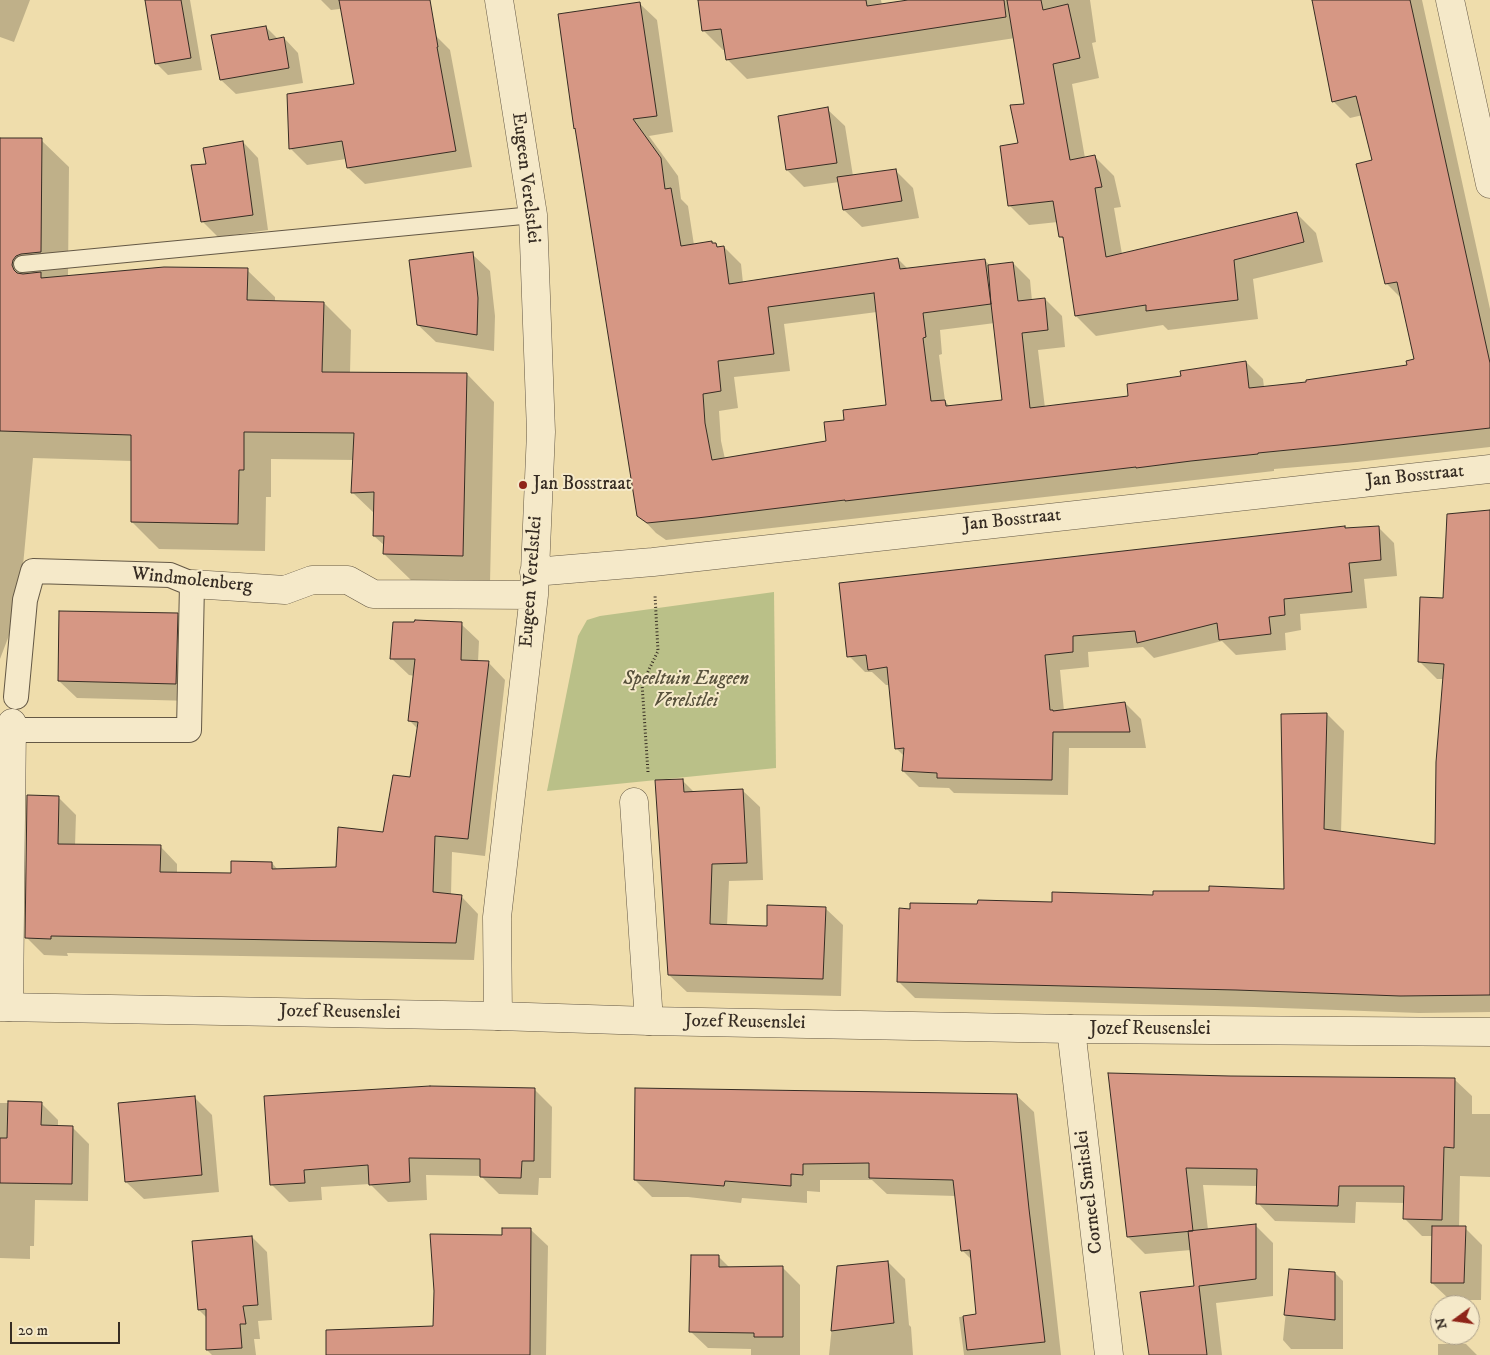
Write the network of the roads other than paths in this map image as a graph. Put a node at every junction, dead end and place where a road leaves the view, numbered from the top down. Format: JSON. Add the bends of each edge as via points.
{"nodes":[{"id":1,"x":499,"y":0,"type":"edge"},
{"id":2,"x":1450,"y":0,"type":"edge"},
{"id":3,"x":1490,"y":184,"type":"edge"},
{"id":4,"x":533,"y":215,"type":"junction"},
{"id":5,"x":22,"y":264,"type":"dead end"},
{"id":6,"x":1490,"y":469,"type":"edge"},
{"id":7,"x":534,"y":583,"type":"junction"},
{"id":8,"x":192,"y":584,"type":"junction"},
{"id":9,"x":10,"y":710,"type":"edge"},
{"id":10,"x":634,"y":802,"type":"road end"},
{"id":11,"x":6,"y":832,"type":"edge"},
{"id":12,"x":4,"y":1007,"type":"edge"},
{"id":13,"x":498,"y":1016,"type":"junction"},
{"id":14,"x":649,"y":1021,"type":"junction"},
{"id":15,"x":1071,"y":1029,"type":"junction"},
{"id":16,"x":1490,"y":1032,"type":"edge"},
{"id":17,"x":1109,"y":1355,"type":"edge"}],
"edges":[{"from":1,"to":4,"type":"street","name":"Eugeen Verelstlei"},
{"from":2,"to":3,"type":"street"},
{"from":4,"to":5,"type":"lane"},
{"from":4,"to":7,"type":"street","name":"Eugeen Verelstlei","via":[[541,432]]},
{"from":6,"to":7,"type":"street","name":"Jan Bosstraat","via":[[653,562]]},
{"from":7,"to":8,"type":"street","name":"Windmolenberg","via":[[373,594],[348,580],[312,580],[285,590]]},
{"from":7,"to":13,"type":"street","name":"Eugeen Verelstlei","via":[[497,917]]},
{"from":8,"to":9,"type":"street","name":"Windmolenberg","via":[[170,574],[33,572]]},
{"from":8,"to":9,"type":"street","via":[[189,730]]},
{"from":9,"to":11,"type":"street","name":"Windmolenberg"},
{"from":10,"to":14,"type":"street"},
{"from":11,"to":12,"type":"street","name":"Windmolenberg"},
{"from":12,"to":13,"type":"street","name":"Jozef Reusenslei"},
{"from":13,"to":14,"type":"street","name":"Jozef Reusenslei"},
{"from":14,"to":15,"type":"street","name":"Jozef Reusenslei"},
{"from":15,"to":16,"type":"street","name":"Jozef Reusenslei"},
{"from":15,"to":17,"type":"street","name":"Corneel Smitslei"}]}
